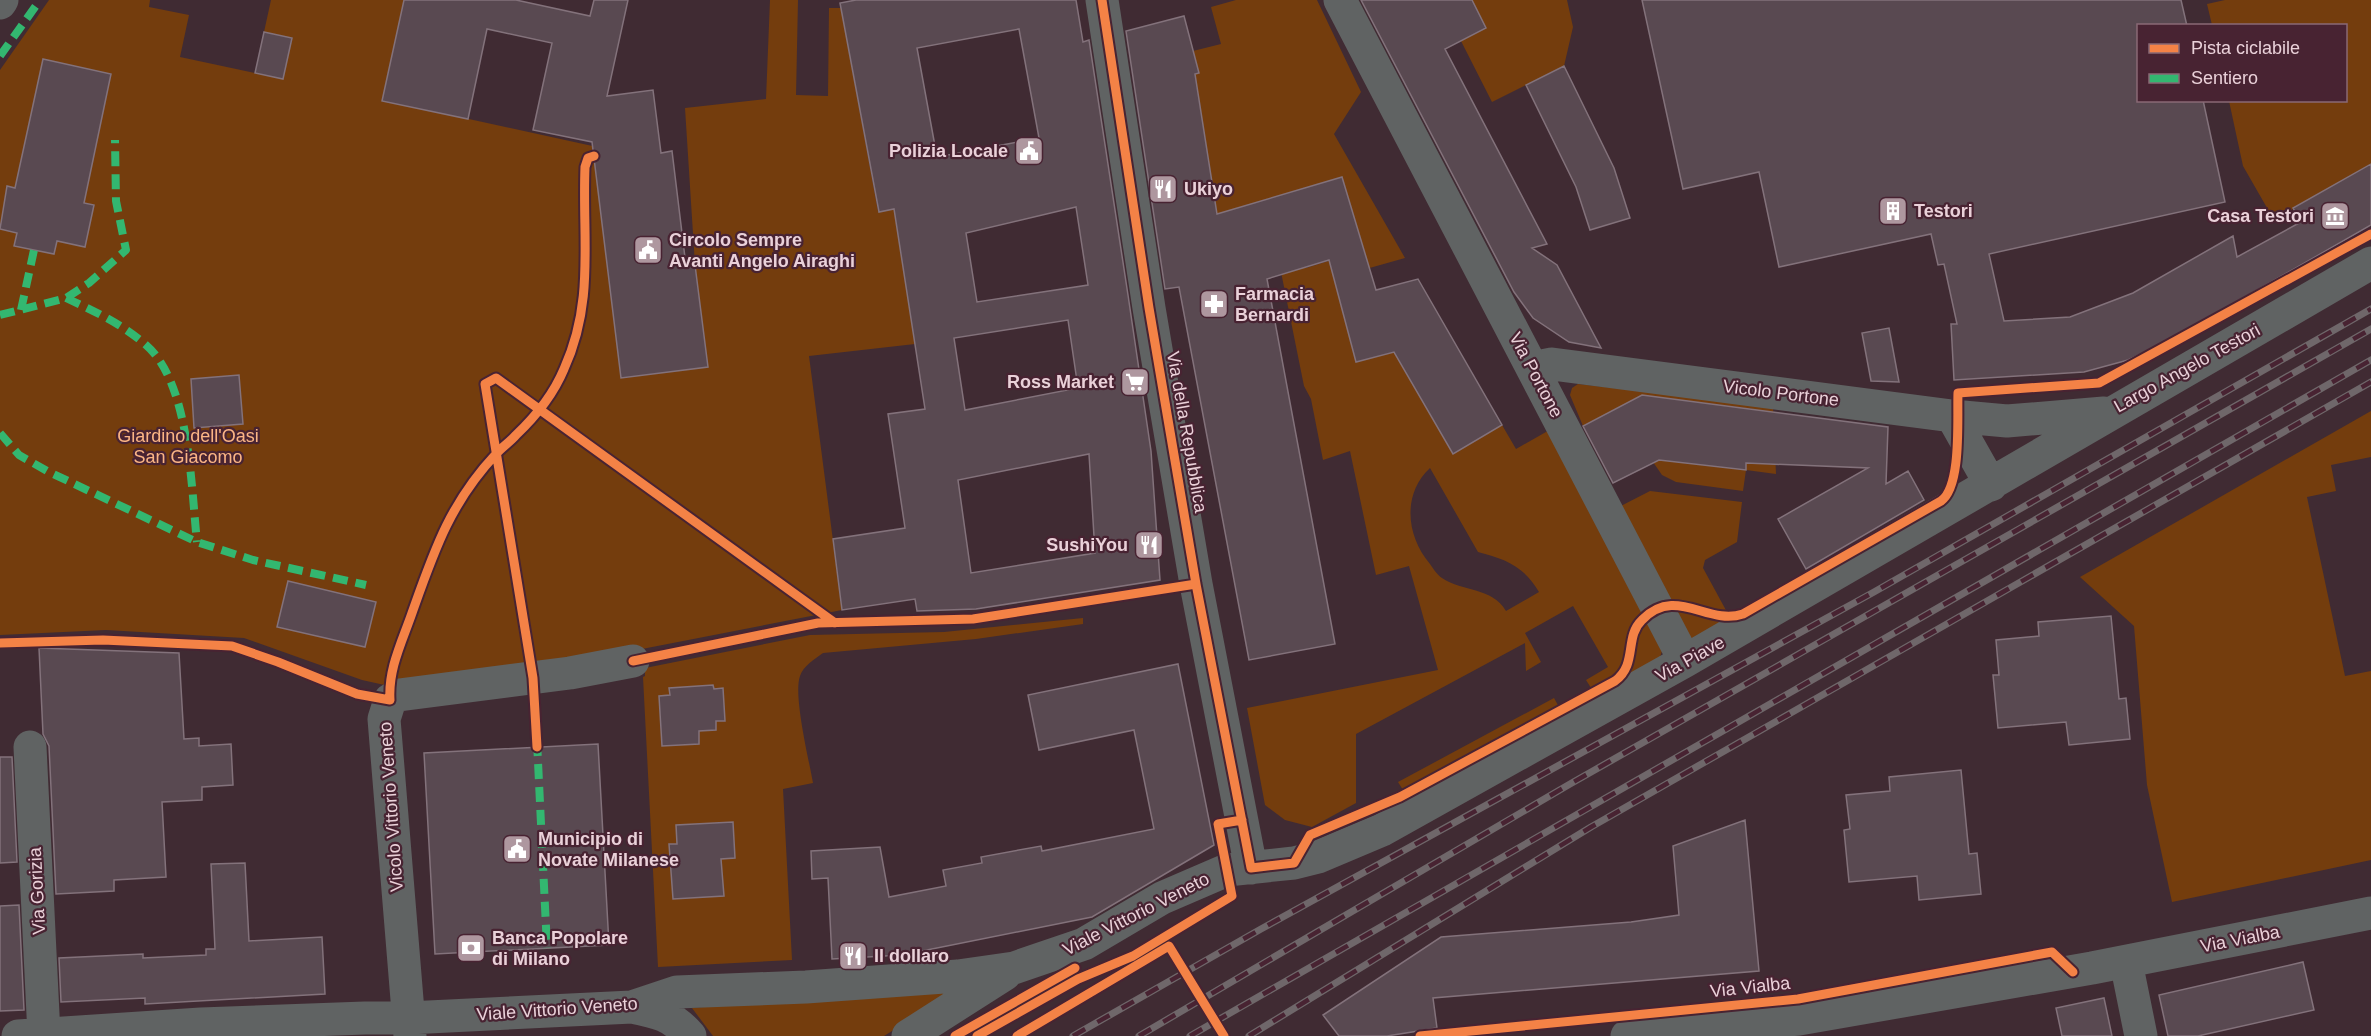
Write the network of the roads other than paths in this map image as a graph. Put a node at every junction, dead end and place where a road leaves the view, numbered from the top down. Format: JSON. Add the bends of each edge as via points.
{"nodes":[{"id":1,"x":1102,"y":0,"type":"edge"},
{"id":2,"x":1340,"y":0,"type":"edge"},
{"id":3,"x":2371,"y":263,"type":"edge"},
{"id":4,"x":1532,"y":368,"type":"junction"},
{"id":5,"x":2113,"y":412,"type":"junction"},
{"id":6,"x":1952,"y":416,"type":"junction"},
{"id":7,"x":1991,"y":485,"type":"junction"},
{"id":8,"x":633,"y":661,"type":"dead end"},
{"id":9,"x":1685,"y":661,"type":"junction"},
{"id":10,"x":30,"y":747,"type":"dead end"},
{"id":11,"x":1251,"y":868,"type":"junction"},
{"id":12,"x":2371,"y":913,"type":"edge"},
{"id":13,"x":2126,"y":962,"type":"junction"},
{"id":14,"x":1014,"y":969,"type":"junction"},
{"id":15,"x":632,"y":1007,"type":"junction"},
{"id":16,"x":409,"y":1027,"type":"edge"},
{"id":17,"x":1800,"y":1028,"type":"edge"},
{"id":18,"x":31,"y":1035,"type":"edge"},
{"id":19,"x":690,"y":1036,"type":"edge"},
{"id":20,"x":908,"y":1036,"type":"edge"},
{"id":21,"x":1627,"y":1036,"type":"edge"},
{"id":22,"x":2141,"y":1036,"type":"edge"}],
"edges":[{"from":1,"to":11,"type":"street","name":"Via della Repubblica","via":[[1149,308]]},
{"from":2,"to":4,"type":"street","name":"Via Portone"},
{"from":3,"to":5,"type":"street","name":"Largo Angelo Testori"},
{"from":4,"to":6,"type":"street","name":"Vicolo Portone","via":[[1552,364]]},
{"from":4,"to":9,"type":"street","name":"Via Portone"},
{"from":5,"to":6,"type":"street","name":"Largo Angelo Testori","via":[[2007,421]]},
{"from":5,"to":7,"type":"street","name":"Via Piave"},
{"from":6,"to":7,"type":"street"},
{"from":7,"to":9,"type":"street","name":"Via Piave"},
{"from":8,"to":16,"type":"street","name":"Vicolo Vittorio Veneto","via":[[399,695],[390,700],[384,719]]},
{"from":9,"to":11,"type":"street","name":"Via Piave","via":[[1382,830],[1318,857]]},
{"from":10,"to":18,"type":"street","name":"Via Gorizia"},
{"from":11,"to":14,"type":"street","name":"Viale Vittorio Veneto","via":[[1227,870],[1196,882],[1084,944]]},
{"from":12,"to":13,"type":"street","name":"Via Vialba"},
{"from":13,"to":17,"type":"street","name":"Via Vialba"},
{"from":13,"to":22,"type":"street"},
{"from":14,"to":15,"type":"street","name":"Viale Vittorio Veneto","via":[[806,987],[677,992]]},
{"from":14,"to":20,"type":"street"},
{"from":15,"to":16,"type":"street","name":"Viale Vittorio Veneto"},
{"from":15,"to":19,"type":"street","via":[[662,1014]]},
{"from":16,"to":18,"type":"street","name":"Viale Vittorio Veneto","via":[[366,1018]]},
{"from":17,"to":21,"type":"street","name":"Via Vialba"}]}
